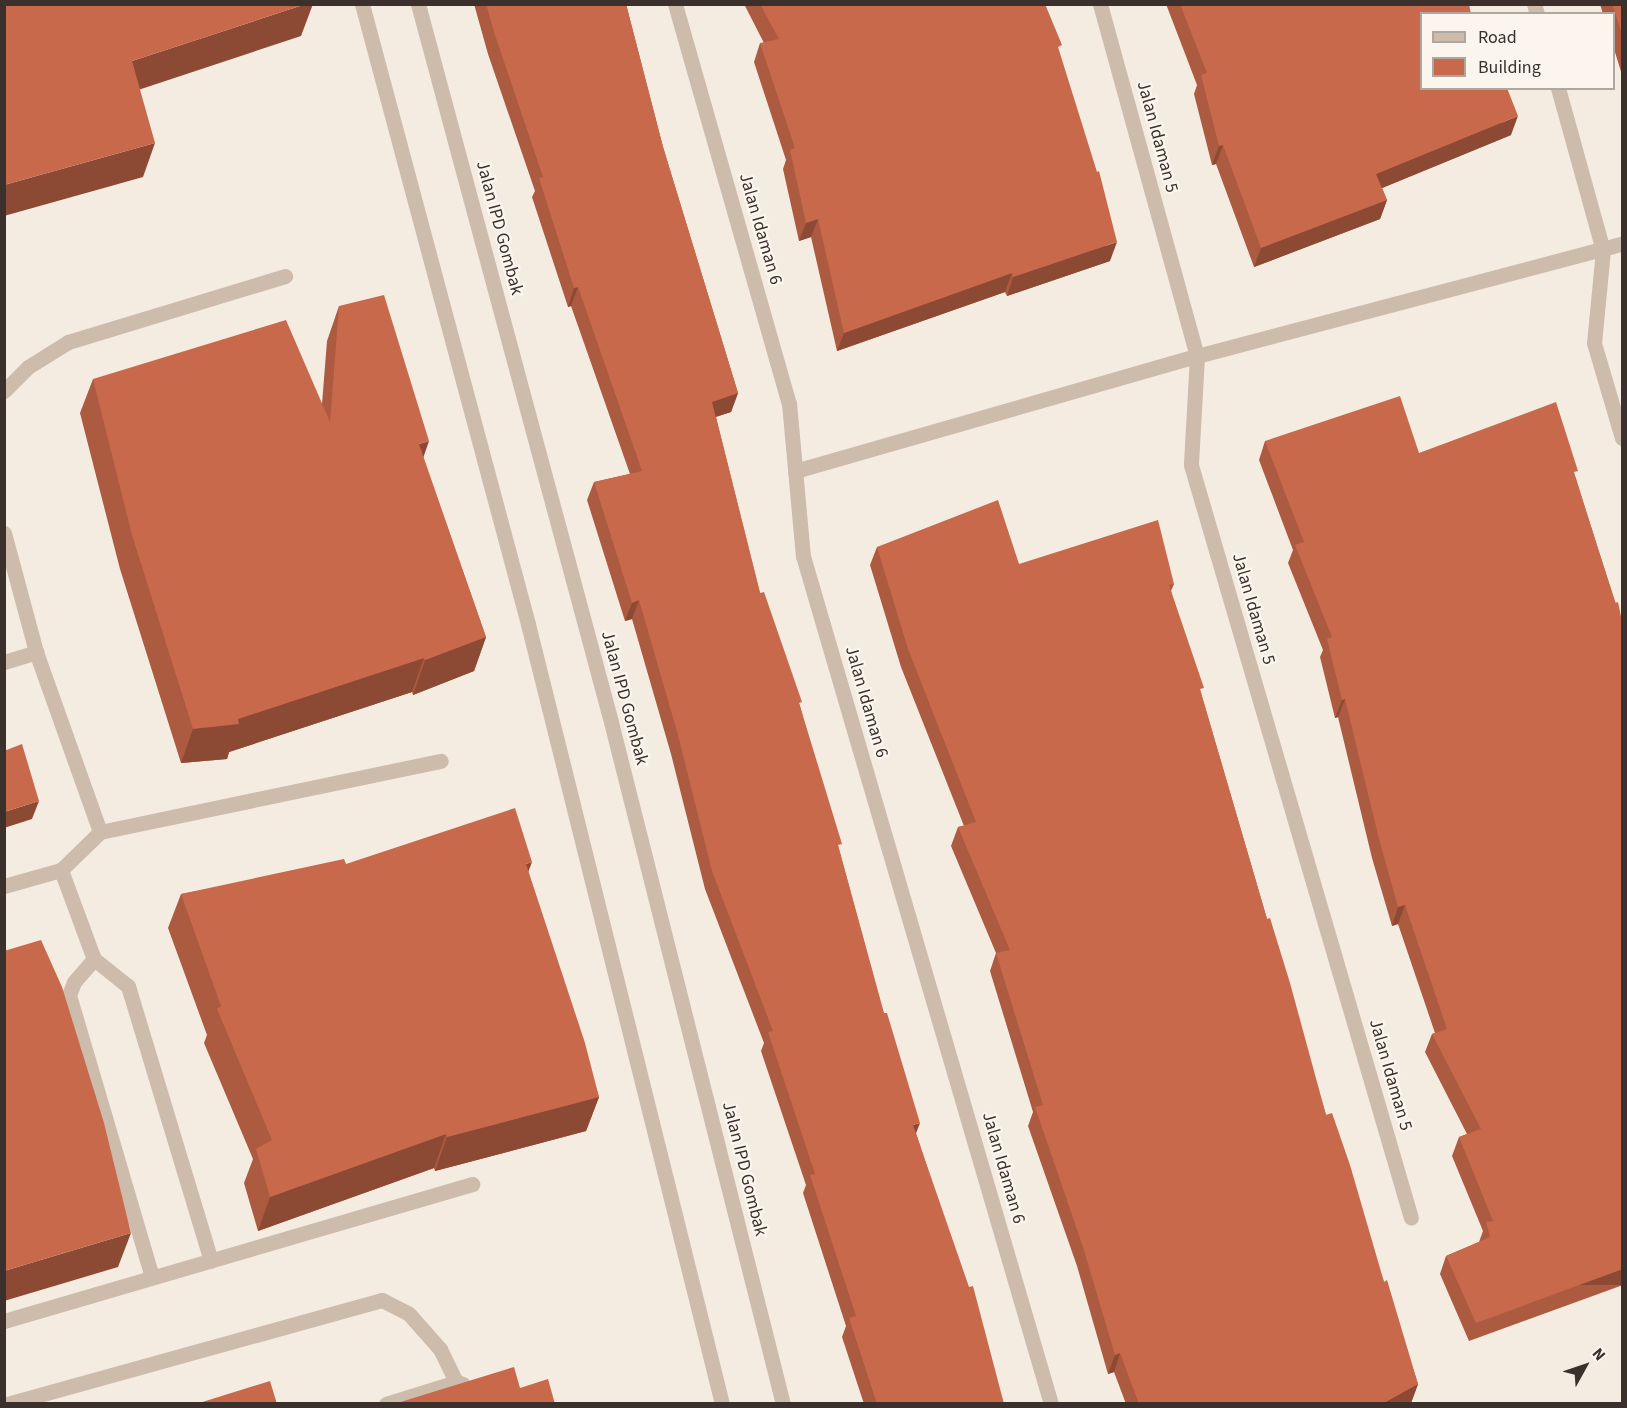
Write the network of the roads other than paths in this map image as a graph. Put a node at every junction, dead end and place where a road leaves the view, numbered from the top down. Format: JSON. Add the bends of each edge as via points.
{"nodes":[{"id":1,"x":362,"y":4,"type":"edge"},
{"id":2,"x":418,"y":4,"type":"edge"},
{"id":3,"x":675,"y":4,"type":"edge"},
{"id":4,"x":1100,"y":4,"type":"edge"},
{"id":5,"x":1559,"y":90,"type":"edge"},
{"id":6,"x":1623,"y":244,"type":"edge"},
{"id":7,"x":1603,"y":250,"type":"junction"},
{"id":8,"x":285,"y":276,"type":"dead end"},
{"id":9,"x":1197,"y":356,"type":"junction"},
{"id":10,"x":4,"y":391,"type":"edge"},
{"id":11,"x":1623,"y":438,"type":"edge"},
{"id":12,"x":795,"y":471,"type":"junction"},
{"id":13,"x":4,"y":533,"type":"edge"},
{"id":14,"x":36,"y":652,"type":"junction"},
{"id":15,"x":4,"y":662,"type":"edge"},
{"id":16,"x":441,"y":761,"type":"dead end"},
{"id":17,"x":100,"y":832,"type":"junction"},
{"id":18,"x":61,"y":870,"type":"junction"},
{"id":19,"x":4,"y":886,"type":"edge"},
{"id":20,"x":94,"y":959,"type":"junction"},
{"id":21,"x":472,"y":1184,"type":"dead end"},
{"id":22,"x":1411,"y":1218,"type":"dead end"},
{"id":23,"x":211,"y":1261,"type":"junction"},
{"id":24,"x":152,"y":1277,"type":"junction"},
{"id":25,"x":4,"y":1321,"type":"edge"},
{"id":26,"x":456,"y":1382,"type":"junction"},
{"id":27,"x":478,"y":1387,"type":"edge"},
{"id":28,"x":7,"y":1404,"type":"edge"},
{"id":29,"x":386,"y":1404,"type":"edge"},
{"id":30,"x":722,"y":1404,"type":"edge"},
{"id":31,"x":783,"y":1404,"type":"edge"},
{"id":32,"x":1051,"y":1404,"type":"edge"}],
"edges":[{"from":1,"to":30,"type":"street","via":[[528,624]]},
{"from":2,"to":31,"type":"street","name":"Jalan IPD Gombak","via":[[611,722]]},
{"from":3,"to":12,"type":"street","name":"Jalan Idaman 6","via":[[789,403]]},
{"from":4,"to":9,"type":"street","name":"Jalan Idaman 5"},
{"from":5,"to":7,"type":"street"},
{"from":6,"to":7,"type":"street"},
{"from":7,"to":9,"type":"street"},
{"from":7,"to":11,"type":"street","via":[[1594,343]]},
{"from":8,"to":10,"type":"street","via":[[68,342],[28,367]]},
{"from":9,"to":12,"type":"street"},
{"from":9,"to":22,"type":"street","name":"Jalan Idaman 5","via":[[1191,465]]},
{"from":12,"to":32,"type":"street","name":"Jalan Idaman 6","via":[[803,556]]},
{"from":13,"to":14,"type":"street"},
{"from":14,"to":15,"type":"street"},
{"from":14,"to":17,"type":"street"},
{"from":16,"to":17,"type":"street"},
{"from":17,"to":18,"type":"street"},
{"from":18,"to":19,"type":"street"},
{"from":18,"to":20,"type":"street"},
{"from":20,"to":23,"type":"street","via":[[128,986]]},
{"from":20,"to":24,"type":"street","via":[[74,982],[69,995]]},
{"from":21,"to":23,"type":"street"},
{"from":23,"to":24,"type":"street"},
{"from":24,"to":25,"type":"street"},
{"from":26,"to":27,"type":"street"},
{"from":26,"to":28,"type":"street","via":[[440,1349],[409,1314],[382,1300]]},
{"from":26,"to":29,"type":"street"}]}
